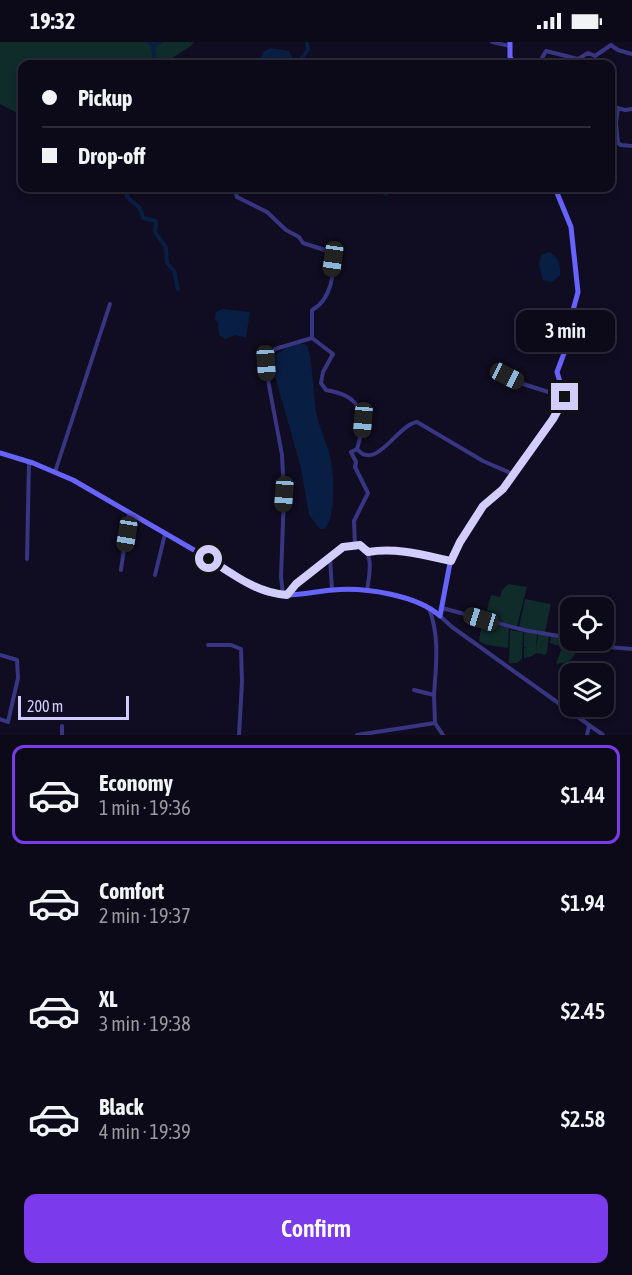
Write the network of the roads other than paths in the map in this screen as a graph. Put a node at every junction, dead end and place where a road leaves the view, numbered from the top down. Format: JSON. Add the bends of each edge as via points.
{"nodes":[{"id":1,"x":492,"y":42,"type":"edge"},
{"id":2,"x":510,"y":44,"type":"edge"},
{"id":3,"x":632,"y":54,"type":"edge"},
{"id":4,"x":512,"y":60,"type":"edge"},
{"id":5,"x":543,"y":60,"type":"edge"},
{"id":6,"x":615,"y":107,"type":"edge"},
{"id":7,"x":618,"y":108,"type":"junction"},
{"id":8,"x":632,"y":109,"type":"edge"},
{"id":9,"x":632,"y":146,"type":"edge"},
{"id":10,"x":235,"y":192,"type":"edge"},
{"id":11,"x":557,"y":192,"type":"edge"},
{"id":12,"x":110,"y":303,"type":"dead end"},
{"id":13,"x":312,"y":338,"type":"junction"},
{"id":14,"x":500,"y":372,"type":"dead end"},
{"id":15,"x":565,"y":397,"type":"junction"},
{"id":16,"x":357,"y":449,"type":"junction"},
{"id":17,"x":0,"y":453,"type":"edge"},
{"id":18,"x":29,"y":461,"type":"junction"},
{"id":19,"x":55,"y":472,"type":"junction"},
{"id":20,"x":513,"y":474,"type":"junction"},
{"id":21,"x":129,"y":511,"type":"junction"},
{"id":22,"x":165,"y":534,"type":"junction"},
{"id":23,"x":355,"y":545,"type":"junction"},
{"id":24,"x":368,"y":552,"type":"junction"},
{"id":25,"x":330,"y":557,"type":"junction"},
{"id":26,"x":27,"y":558,"type":"dead end"},
{"id":27,"x":451,"y":561,"type":"junction"},
{"id":28,"x":121,"y":570,"type":"dead end"},
{"id":29,"x":155,"y":574,"type":"dead end"},
{"id":30,"x":332,"y":590,"type":"junction"},
{"id":31,"x":367,"y":592,"type":"junction"},
{"id":32,"x":285,"y":595,"type":"junction"},
{"id":33,"x":429,"y":607,"type":"junction"},
{"id":34,"x":442,"y":608,"type":"junction"},
{"id":35,"x":440,"y":616,"type":"junction"},
{"id":36,"x":560,"y":636,"type":"edge"},
{"id":37,"x":208,"y":645,"type":"dead end"},
{"id":38,"x":614,"y":648,"type":"edge"},
{"id":39,"x":632,"y":649,"type":"edge"},
{"id":40,"x":0,"y":655,"type":"edge"},
{"id":41,"x":414,"y":690,"type":"dead end"},
{"id":42,"x":434,"y":695,"type":"junction"},
{"id":43,"x":0,"y":719,"type":"edge"},
{"id":44,"x":435,"y":723,"type":"junction"},
{"id":45,"x":62,"y":726,"type":"dead end"},
{"id":46,"x":589,"y":726,"type":"junction"},
{"id":47,"x":378,"y":734,"type":"edge"},
{"id":48,"x":62,"y":735,"type":"edge"},
{"id":49,"x":238,"y":735,"type":"edge"},
{"id":50,"x":357,"y":735,"type":"edge"},
{"id":51,"x":443,"y":735,"type":"edge"},
{"id":52,"x":587,"y":735,"type":"edge"},
{"id":53,"x":603,"y":735,"type":"edge"}],
"edges":[{"from":1,"to":2,"type":"street"},
{"from":2,"to":4,"type":"street"},
{"from":3,"to":5,"type":"street","via":[[610,45],[595,56],[588,53],[578,59],[546,51]]},
{"from":6,"to":7,"type":"street"},
{"from":7,"to":8,"type":"street"},
{"from":7,"to":9,"type":"street","via":[[618,142]]},
{"from":10,"to":13,"type":"street","via":[[237,197],[267,212],[303,243],[331,252],[328,293],[319,307],[312,310]]},
{"from":11,"to":15,"type":"street","via":[[571,227],[578,292],[557,372]]},
{"from":12,"to":19,"type":"street"},
{"from":13,"to":16,"type":"street","via":[[333,354],[321,382],[326,390],[349,397],[361,412]]},
{"from":13,"to":32,"type":"street","via":[[275,349],[266,363],[282,455],[281,577]]},
{"from":14,"to":15,"type":"street","via":[[520,383]]},
{"from":15,"to":20,"type":"street"},
{"from":16,"to":20,"type":"street","via":[[366,456],[376,452],[408,423],[417,422],[475,457]]},
{"from":16,"to":23,"type":"street","via":[[351,452],[368,493],[354,521]]},
{"from":17,"to":18,"type":"street"},
{"from":18,"to":19,"type":"street"},
{"from":18,"to":26,"type":"street"},
{"from":19,"to":21,"type":"street"},
{"from":20,"to":27,"type":"street","via":[[483,506]]},
{"from":21,"to":22,"type":"street"},
{"from":21,"to":28,"type":"street"},
{"from":22,"to":29,"type":"street"},
{"from":22,"to":32,"type":"street","via":[[250,586]]},
{"from":23,"to":24,"type":"street"},
{"from":23,"to":25,"type":"street","via":[[343,547]]},
{"from":24,"to":27,"type":"street","via":[[403,551]]},
{"from":24,"to":31,"type":"street"},
{"from":25,"to":30,"type":"street"},
{"from":25,"to":32,"type":"street"},
{"from":27,"to":34,"type":"street"},
{"from":30,"to":31,"type":"street"},
{"from":30,"to":32,"type":"street"},
{"from":31,"to":33,"type":"street","via":[[395,595]]},
{"from":33,"to":35,"type":"street"},
{"from":33,"to":42,"type":"street","via":[[436,629]]},
{"from":34,"to":35,"type":"street"},
{"from":34,"to":36,"type":"street"},
{"from":35,"to":46,"type":"street"},
{"from":37,"to":49,"type":"street","via":[[240,649]]},
{"from":38,"to":39,"type":"street"},
{"from":40,"to":43,"type":"street","via":[[17,660],[18,678],[8,722]]},
{"from":41,"to":42,"type":"street"},
{"from":42,"to":44,"type":"street"},
{"from":44,"to":47,"type":"street"},
{"from":44,"to":51,"type":"street"},
{"from":45,"to":48,"type":"street"},
{"from":46,"to":52,"type":"street"},
{"from":46,"to":53,"type":"street"},
{"from":47,"to":50,"type":"street"}]}
